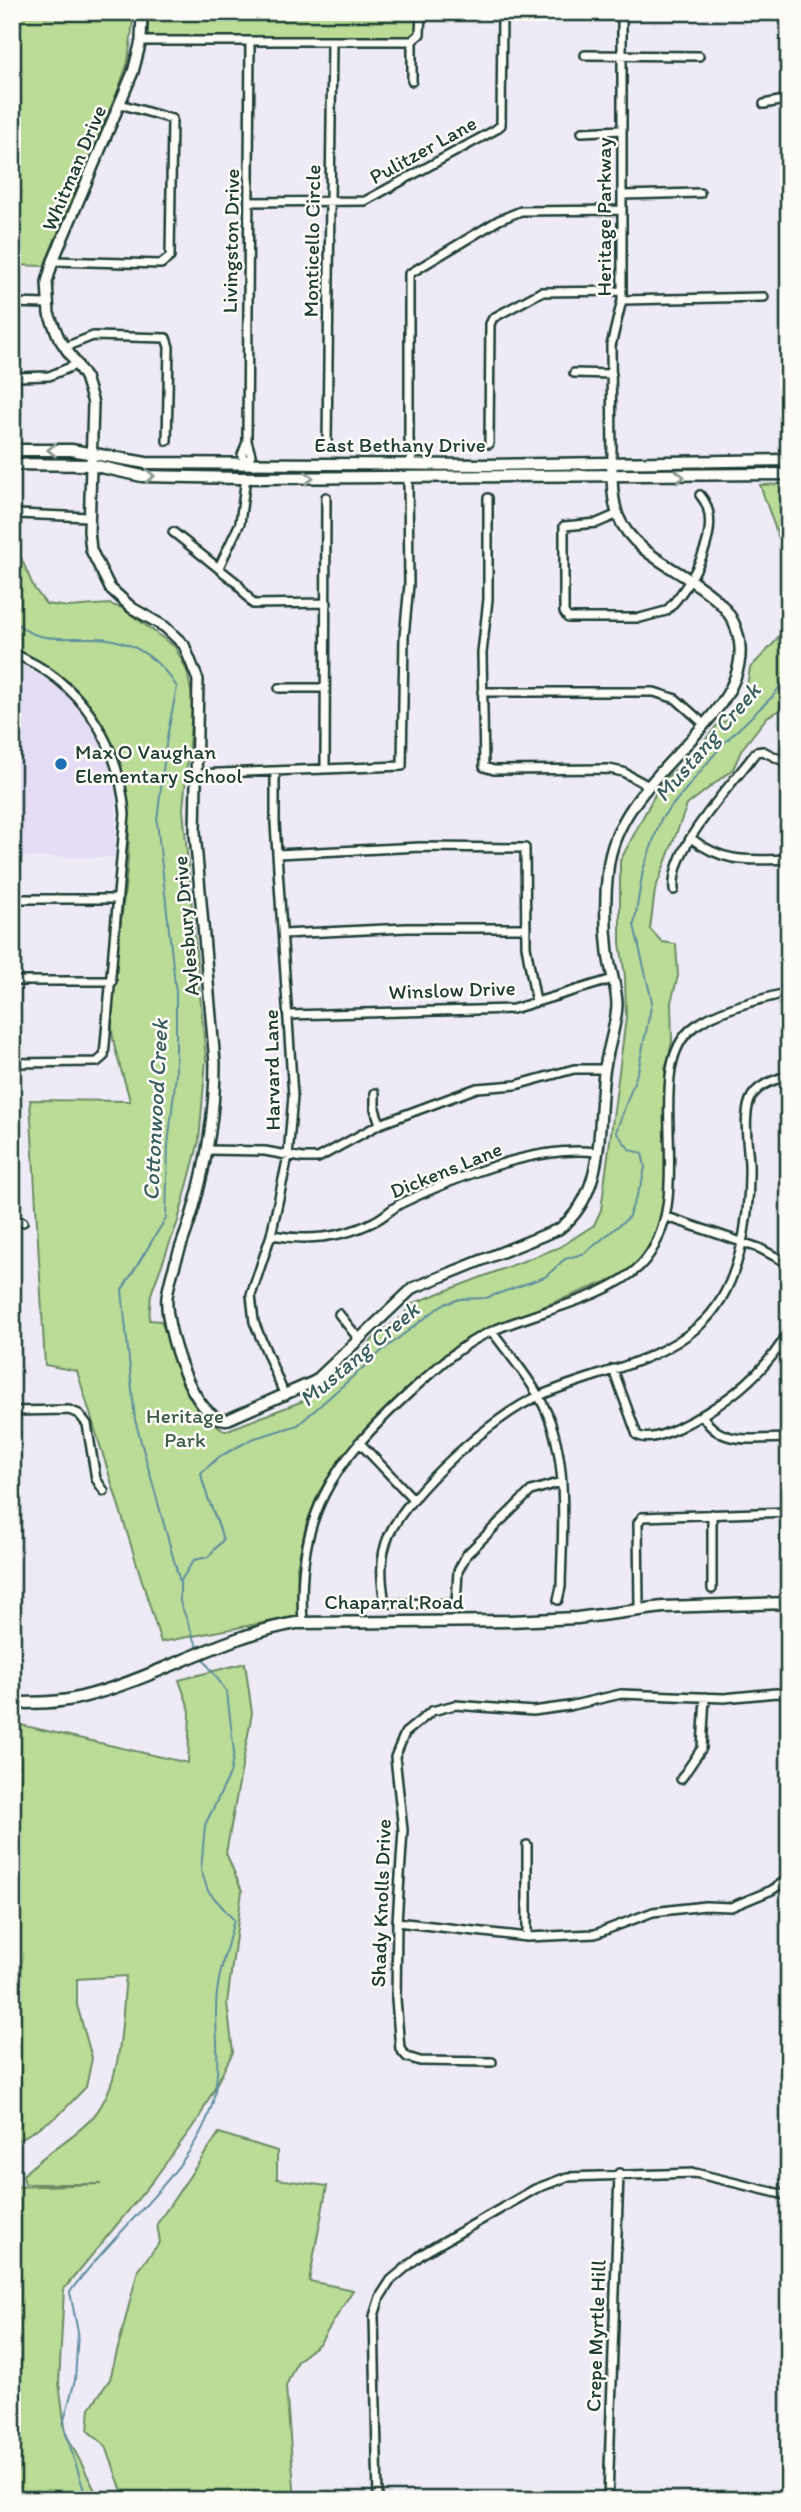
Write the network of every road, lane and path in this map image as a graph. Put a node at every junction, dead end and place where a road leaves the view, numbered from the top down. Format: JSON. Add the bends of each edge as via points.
{"nodes":[{"id":1,"x":142,"y":12,"type":"edge"},
{"id":2,"x":421,"y":12,"type":"edge"},
{"id":3,"x":502,"y":12,"type":"edge"},
{"id":4,"x":622,"y":12,"type":"edge"},
{"id":5,"x":141,"y":41,"type":"junction"},
{"id":6,"x":250,"y":41,"type":"junction"},
{"id":7,"x":332,"y":41,"type":"junction"},
{"id":8,"x":412,"y":41,"type":"junction"},
{"id":9,"x":585,"y":55,"type":"dead end"},
{"id":10,"x":622,"y":55,"type":"junction"},
{"id":11,"x":699,"y":56,"type":"dead end"},
{"id":12,"x":412,"y":81,"type":"dead end"},
{"id":13,"x":789,"y":99,"type":"edge"},
{"id":14,"x":120,"y":104,"type":"junction"},
{"id":15,"x":764,"y":104,"type":"dead end"},
{"id":16,"x":622,"y":130,"type":"junction"},
{"id":17,"x":582,"y":132,"type":"dead end"},
{"id":18,"x":700,"y":193,"type":"dead end"},
{"id":19,"x":622,"y":195,"type":"junction"},
{"id":20,"x":249,"y":202,"type":"junction"},
{"id":21,"x":330,"y":203,"type":"junction"},
{"id":22,"x":622,"y":210,"type":"junction"},
{"id":23,"x":53,"y":261,"type":"junction"},
{"id":24,"x":622,"y":290,"type":"junction"},
{"id":25,"x":764,"y":297,"type":"dead end"},
{"id":26,"x":622,"y":300,"type":"junction"},
{"id":27,"x":12,"y":303,"type":"edge"},
{"id":28,"x":47,"y":304,"type":"junction"},
{"id":29,"x":65,"y":346,"type":"junction"},
{"id":30,"x":78,"y":365,"type":"junction"},
{"id":31,"x":574,"y":373,"type":"dead end"},
{"id":32,"x":612,"y":374,"type":"junction"},
{"id":33,"x":13,"y":430,"type":"edge"},
{"id":34,"x":167,"y":441,"type":"dead end"},
{"id":35,"x":327,"y":442,"type":"dead end"},
{"id":36,"x":489,"y":444,"type":"dead end"},
{"id":37,"x":12,"y":450,"type":"edge"},
{"id":38,"x":91,"y":453,"type":"junction"},
{"id":39,"x":789,"y":460,"type":"edge"},
{"id":40,"x":12,"y":464,"type":"edge"},
{"id":41,"x":246,"y":464,"type":"junction"},
{"id":42,"x":542,"y":464,"type":"junction"},
{"id":43,"x":612,"y":464,"type":"junction"},
{"id":44,"x":92,"y":465,"type":"junction"},
{"id":45,"x":408,"y":465,"type":"junction"},
{"id":46,"x":789,"y":474,"type":"edge"},
{"id":47,"x":246,"y":477,"type":"junction"},
{"id":48,"x":408,"y":478,"type":"junction"},
{"id":49,"x":484,"y":478,"type":"junction"},
{"id":50,"x":612,"y":478,"type":"junction"},
{"id":51,"x":700,"y":495,"type":"dead end"},
{"id":52,"x":327,"y":497,"type":"dead end"},
{"id":53,"x":488,"y":498,"type":"dead end"},
{"id":54,"x":17,"y":514,"type":"dead end"},
{"id":55,"x":618,"y":514,"type":"junction"},
{"id":56,"x":89,"y":517,"type":"junction"},
{"id":57,"x":173,"y":532,"type":"dead end"},
{"id":58,"x":219,"y":567,"type":"junction"},
{"id":59,"x":690,"y":580,"type":"junction"},
{"id":60,"x":327,"y":603,"type":"junction"},
{"id":61,"x":12,"y":653,"type":"edge"},
{"id":62,"x":279,"y":688,"type":"dead end"},
{"id":63,"x":324,"y":688,"type":"junction"},
{"id":64,"x":482,"y":692,"type":"junction"},
{"id":65,"x":704,"y":724,"type":"junction"},
{"id":66,"x":789,"y":764,"type":"edge"},
{"id":67,"x":325,"y":769,"type":"junction"},
{"id":68,"x":275,"y":773,"type":"junction"},
{"id":69,"x":196,"y":774,"type":"junction"},
{"id":70,"x":646,"y":785,"type":"junction"},
{"id":71,"x":692,"y":839,"type":"junction"},
{"id":72,"x":277,"y":854,"type":"junction"},
{"id":73,"x":789,"y":859,"type":"edge"},
{"id":74,"x":674,"y":890,"type":"dead end"},
{"id":75,"x":12,"y":899,"type":"edge"},
{"id":76,"x":117,"y":899,"type":"junction"},
{"id":77,"x":526,"y":928,"type":"junction"},
{"id":78,"x":283,"y":934,"type":"junction"},
{"id":79,"x":613,"y":979,"type":"junction"},
{"id":80,"x":12,"y":981,"type":"edge"},
{"id":81,"x":112,"y":981,"type":"junction"},
{"id":82,"x":789,"y":992,"type":"edge"},
{"id":83,"x":536,"y":1002,"type":"junction"},
{"id":84,"x":289,"y":1015,"type":"junction"},
{"id":85,"x":12,"y":1063,"type":"edge"},
{"id":86,"x":604,"y":1069,"type":"junction"},
{"id":87,"x":789,"y":1075,"type":"edge"},
{"id":88,"x":375,"y":1093,"type":"dead end"},
{"id":89,"x":380,"y":1124,"type":"junction"},
{"id":90,"x":208,"y":1150,"type":"junction"},
{"id":91,"x":596,"y":1152,"type":"junction"},
{"id":92,"x":288,"y":1156,"type":"junction"},
{"id":93,"x":667,"y":1217,"type":"junction"},
{"id":94,"x":12,"y":1222,"type":"edge"},
{"id":95,"x":23,"y":1222,"type":"dead end"},
{"id":96,"x":271,"y":1235,"type":"junction"},
{"id":97,"x":740,"y":1242,"type":"junction"},
{"id":98,"x":789,"y":1264,"type":"edge"},
{"id":99,"x":339,"y":1314,"type":"dead end"},
{"id":100,"x":492,"y":1331,"type":"junction"},
{"id":101,"x":789,"y":1331,"type":"edge"},
{"id":102,"x":358,"y":1338,"type":"junction"},
{"id":103,"x":778,"y":1349,"type":"junction"},
{"id":104,"x":789,"y":1354,"type":"edge"},
{"id":105,"x":614,"y":1369,"type":"junction"},
{"id":106,"x":285,"y":1396,"type":"junction"},
{"id":107,"x":539,"y":1396,"type":"junction"},
{"id":108,"x":12,"y":1411,"type":"edge"},
{"id":109,"x":703,"y":1416,"type":"junction"},
{"id":110,"x":789,"y":1438,"type":"edge"},
{"id":111,"x":359,"y":1442,"type":"junction"},
{"id":112,"x":562,"y":1482,"type":"junction"},
{"id":113,"x":104,"y":1491,"type":"dead end"},
{"id":114,"x":414,"y":1500,"type":"junction"},
{"id":115,"x":787,"y":1512,"type":"edge"},
{"id":116,"x":712,"y":1514,"type":"junction"},
{"id":117,"x":712,"y":1589,"type":"dead end"},
{"id":118,"x":558,"y":1600,"type":"dead end"},
{"id":119,"x":788,"y":1604,"type":"edge"},
{"id":120,"x":639,"y":1609,"type":"junction"},
{"id":121,"x":303,"y":1623,"type":"junction"},
{"id":122,"x":789,"y":1695,"type":"edge"},
{"id":123,"x":705,"y":1697,"type":"junction"},
{"id":124,"x":12,"y":1703,"type":"edge"},
{"id":125,"x":681,"y":1779,"type":"dead end"},
{"id":126,"x":527,"y":1845,"type":"dead end"},
{"id":127,"x":789,"y":1878,"type":"edge"},
{"id":128,"x":397,"y":1922,"type":"junction"},
{"id":129,"x":527,"y":1937,"type":"junction"},
{"id":130,"x":492,"y":2062,"type":"dead end"},
{"id":131,"x":619,"y":2173,"type":"junction"},
{"id":132,"x":789,"y":2196,"type":"edge"},
{"id":133,"x":378,"y":2500,"type":"edge"},
{"id":134,"x":608,"y":2500,"type":"edge"}],
"edges":[{"from":1,"to":5,"type":"street","name":"Whitman Drive"},
{"from":2,"to":8,"type":"street","via":[[420,34]]},
{"from":3,"to":21,"type":"street","name":"Pulitzer Lane","via":[[501,125],[377,196]]},
{"from":4,"to":10,"type":"street","name":"Heritage Parkway"},
{"from":5,"to":6,"type":"street"},
{"from":5,"to":14,"type":"street","name":"Whitman Drive"},
{"from":6,"to":7,"type":"street"},
{"from":6,"to":20,"type":"street","name":"Livingston Drive"},
{"from":7,"to":8,"type":"street"},
{"from":7,"to":21,"type":"street","name":"Monticello Circle"},
{"from":8,"to":12,"type":"street"},
{"from":9,"to":10,"type":"street"},
{"from":10,"to":11,"type":"street"},
{"from":10,"to":16,"type":"street","name":"Heritage Parkway"},
{"from":13,"to":15,"type":"street"},
{"from":14,"to":23,"type":"street","name":"Whitman Drive"},
{"from":14,"to":23,"type":"street","via":[[170,116],[173,122],[170,254],[161,264]]},
{"from":16,"to":17,"type":"street"},
{"from":16,"to":19,"type":"street","name":"Heritage Parkway"},
{"from":18,"to":19,"type":"street"},
{"from":19,"to":22,"type":"street","name":"Heritage Parkway"},
{"from":20,"to":21,"type":"street","name":"Pulitzer Lane"},
{"from":20,"to":41,"type":"street","name":"Livingston Drive","via":[[247,441],[242,455]]},
{"from":21,"to":35,"type":"street","name":"Monticello Circle"},
{"from":22,"to":24,"type":"street","name":"Heritage Parkway"},
{"from":22,"to":45,"type":"street","via":[[521,211],[409,274],[412,457]]},
{"from":23,"to":28,"type":"street","name":"Whitman Drive"},
{"from":24,"to":26,"type":"street","name":"Heritage Parkway"},
{"from":24,"to":36,"type":"street","via":[[541,292],[493,318]]},
{"from":25,"to":26,"type":"street"},
{"from":26,"to":32,"type":"street","name":"Heritage Parkway","via":[[613,335]]},
{"from":27,"to":28,"type":"street"},
{"from":28,"to":29,"type":"street","name":"Whitman Drive","via":[[53,327]]},
{"from":29,"to":30,"type":"street","name":"Whitman Drive"},
{"from":29,"to":34,"type":"street","via":[[93,336],[161,337],[168,341]]},
{"from":30,"to":33,"type":"street","via":[[49,376],[17,377]]},
{"from":30,"to":38,"type":"street","name":"Whitman Drive","via":[[93,403]]},
{"from":31,"to":32,"type":"street"},
{"from":32,"to":43,"type":"street","name":"Heritage Parkway"},
{"from":38,"to":37,"type":"main road","name":"East Bethany Drive","one_way":true},
{"from":38,"to":41,"type":"main road","name":"East Bethany Drive","via":[[146,463]]},
{"from":38,"to":44,"type":"street","name":"Aylesbury Drive"},
{"from":39,"to":43,"type":"main road","name":"East Bethany Drive"},
{"from":40,"to":44,"type":"main road","name":"East Bethany Drive"},
{"from":41,"to":45,"type":"main road","name":"East Bethany Drive"},
{"from":41,"to":47,"type":"main road"},
{"from":42,"to":43,"type":"main road","name":"East Bethany Drive"},
{"from":42,"to":45,"type":"main road","name":"East Bethany Drive"},
{"from":42,"to":49,"type":"main road","via":[[535,471]]},
{"from":43,"to":50,"type":"street"},
{"from":44,"to":47,"type":"main road","name":"East Bethany Drive","one_way":true,"via":[[142,476]]},
{"from":44,"to":56,"type":"street","name":"Aylesbury Drive"},
{"from":45,"to":48,"type":"main road"},
{"from":50,"to":46,"type":"main road","name":"East Bethany Drive","one_way":true},
{"from":47,"to":48,"type":"main road","name":"East Bethany Drive","one_way":true},
{"from":47,"to":58,"type":"street","via":[[240,523]]},
{"from":48,"to":49,"type":"main road","name":"East Bethany Drive"},
{"from":48,"to":67,"type":"street","via":[[410,585],[404,637],[402,766]]},
{"from":49,"to":50,"type":"main road","name":"East Bethany Drive"},
{"from":50,"to":55,"type":"street"},
{"from":51,"to":59,"type":"street","via":[[705,500],[708,538],[705,555]]},
{"from":52,"to":60,"type":"street"},
{"from":53,"to":64,"type":"street"},
{"from":54,"to":56,"type":"street"},
{"from":55,"to":59,"type":"street","via":[[638,544]]},
{"from":55,"to":59,"type":"street","via":[[597,523],[564,526],[566,616],[652,617],[670,608]]},
{"from":56,"to":69,"type":"street","name":"Aylesbury Drive","via":[[91,550],[110,588],[132,608],[165,627],[184,645],[193,663],[199,701]]},
{"from":57,"to":58,"type":"street"},
{"from":58,"to":60,"type":"street","via":[[253,604]]},
{"from":59,"to":65,"type":"street","via":[[720,603],[735,626],[740,645],[734,683]]},
{"from":60,"to":63,"type":"street"},
{"from":61,"to":76,"type":"street","via":[[42,668],[76,695],[112,752],[125,814]]},
{"from":62,"to":63,"type":"street"},
{"from":63,"to":67,"type":"street"},
{"from":64,"to":65,"type":"street","via":[[654,692],[676,699]]},
{"from":64,"to":70,"type":"street","via":[[484,767],[609,769]]},
{"from":65,"to":70,"type":"street"},
{"from":66,"to":71,"type":"street","via":[[756,752]]},
{"from":67,"to":68,"type":"street"},
{"from":68,"to":69,"type":"street"},
{"from":68,"to":72,"type":"street","name":"Harvard Lane"},
{"from":69,"to":90,"type":"street","name":"Aylesbury Drive","via":[[195,832],[215,1063]]},
{"from":70,"to":79,"type":"street","via":[[620,827],[610,856],[607,950]]},
{"from":71,"to":73,"type":"street","via":[[729,859]]},
{"from":71,"to":74,"type":"street","via":[[673,875]]},
{"from":72,"to":77,"type":"street","via":[[523,847],[527,854]]},
{"from":72,"to":78,"type":"street","name":"Harvard Lane"},
{"from":75,"to":76,"type":"street"},
{"from":76,"to":81,"type":"street"},
{"from":77,"to":78,"type":"street"},
{"from":77,"to":83,"type":"street"},
{"from":78,"to":84,"type":"street","name":"Harvard Lane"},
{"from":79,"to":83,"type":"street","name":"Winslow Drive"},
{"from":79,"to":86,"type":"street","via":[[617,1005]]},
{"from":80,"to":81,"type":"street"},
{"from":81,"to":85,"type":"street","via":[[102,1059]]},
{"from":82,"to":93,"type":"street","via":[[708,1018],[676,1047],[669,1094]]},
{"from":83,"to":84,"type":"street","name":"Winslow Drive","via":[[513,1009]]},
{"from":84,"to":92,"type":"street","name":"Harvard Lane","via":[[293,1096]]},
{"from":86,"to":89,"type":"street","via":[[573,1069],[516,1085],[482,1087]]},
{"from":86,"to":91,"type":"street"},
{"from":87,"to":97,"type":"street","via":[[761,1087],[749,1103],[748,1210]]},
{"from":88,"to":89,"type":"street"},
{"from":89,"to":92,"type":"street","via":[[327,1155]]},
{"from":90,"to":92,"type":"street"},
{"from":90,"to":106,"type":"street","name":"Aylesbury Drive","via":[[169,1286],[166,1313],[172,1340],[197,1399],[217,1419],[229,1419]]},
{"from":91,"to":96,"type":"street","name":"Dickens Lane","via":[[573,1149],[518,1160],[401,1203],[377,1220],[341,1234]]},
{"from":91,"to":102,"type":"street","via":[[591,1185],[570,1221],[534,1241],[413,1288]]},
{"from":92,"to":96,"type":"street","name":"Harvard Lane"},
{"from":93,"to":97,"type":"street"},
{"from":93,"to":100,"type":"street","via":[[642,1264],[622,1280]]},
{"from":94,"to":95,"type":"street"},
{"from":96,"to":106,"type":"street","name":"Harvard Lane","via":[[254,1283],[251,1309]]},
{"from":97,"to":98,"type":"street"},
{"from":97,"to":105,"type":"street","via":[[734,1274],[720,1302],[700,1325],[650,1356]]},
{"from":99,"to":102,"type":"street"},
{"from":100,"to":107,"type":"street"},
{"from":100,"to":111,"type":"street","via":[[456,1351]]},
{"from":101,"to":103,"type":"street"},
{"from":102,"to":106,"type":"street","via":[[315,1381]]},
{"from":103,"to":104,"type":"street"},
{"from":103,"to":109,"type":"street","via":[[737,1392]]},
{"from":105,"to":107,"type":"street"},
{"from":105,"to":109,"type":"street","via":[[638,1436],[667,1433]]},
{"from":107,"to":112,"type":"street","via":[[555,1440]]},
{"from":107,"to":114,"type":"street","via":[[493,1422]]},
{"from":108,"to":113,"type":"street","via":[[69,1410],[79,1414],[87,1424],[96,1479]]},
{"from":109,"to":110,"type":"street","via":[[724,1436]]},
{"from":111,"to":114,"type":"street"},
{"from":111,"to":121,"type":"street","via":[[336,1471],[314,1512],[303,1572]]},
{"from":112,"to":114,"type":"street","via":[[531,1491],[475,1545],[458,1571],[456,1604],[385,1603],[383,1555],[389,1535]]},
{"from":112,"to":118,"type":"street"},
{"from":115,"to":116,"type":"street"},
{"from":115,"to":119,"type":"street"},
{"from":116,"to":117,"type":"street"},
{"from":116,"to":120,"type":"street","via":[[642,1517],[638,1523]]},
{"from":119,"to":120,"type":"main road","name":"Chaparral Road"},
{"from":120,"to":121,"type":"main road","name":"Chaparral Road","via":[[510,1621]]},
{"from":121,"to":124,"type":"main road","name":"Chaparral Road","via":[[243,1637],[84,1696]]},
{"from":122,"to":123,"type":"street"},
{"from":123,"to":125,"type":"street","via":[[702,1748]]},
{"from":123,"to":128,"type":"street","name":"Shady Knolls Drive","via":[[621,1694],[533,1711],[472,1704],[444,1706],[411,1726],[396,1754],[404,1830]]},
{"from":126,"to":129,"type":"street"},
{"from":127,"to":129,"type":"street","via":[[731,1908],[653,1912],[595,1934]]},
{"from":128,"to":129,"type":"street"},
{"from":128,"to":130,"type":"street","name":"Shady Knolls Drive","via":[[396,1999],[402,2053],[420,2061]]},
{"from":131,"to":132,"type":"street","via":[[702,2174]]},
{"from":131,"to":133,"type":"street","via":[[575,2175],[547,2184],[430,2248],[391,2280],[376,2310],[373,2348]]},
{"from":131,"to":134,"type":"street","name":"Crepe Myrtle Hill"}]}
